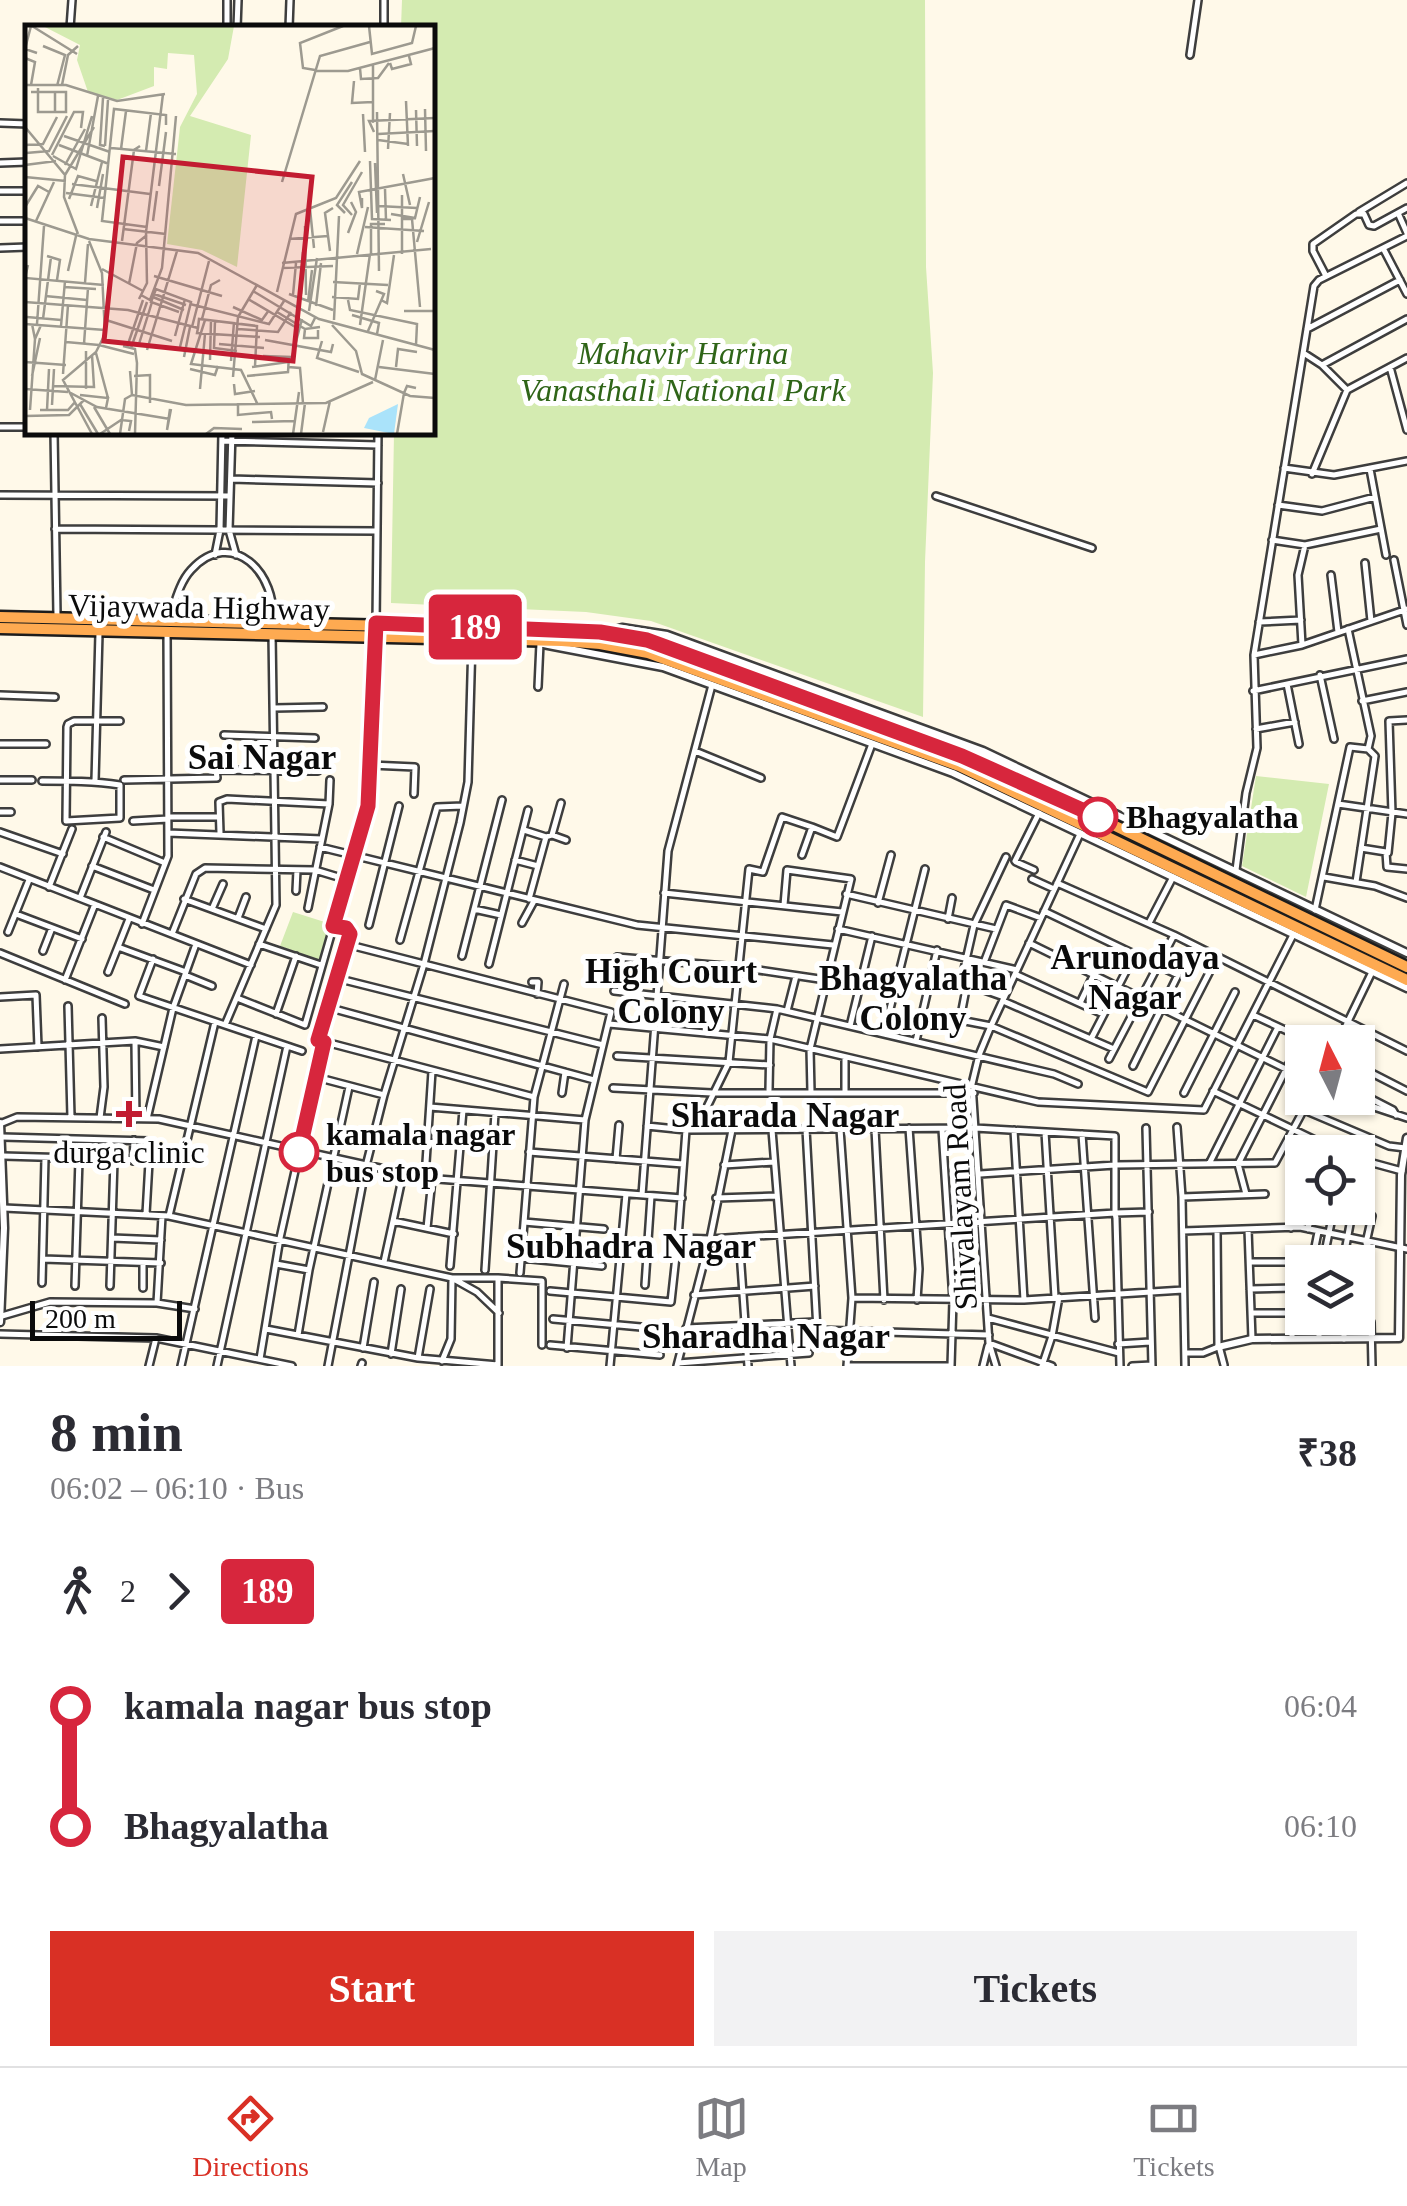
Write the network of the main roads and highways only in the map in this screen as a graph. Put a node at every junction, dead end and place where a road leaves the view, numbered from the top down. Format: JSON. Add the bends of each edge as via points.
{"nodes":[{"id":1,"x":0,"y":617,"type":"edge"},
{"id":2,"x":168,"y":626,"type":"junction"},
{"id":3,"x":272,"y":627,"type":"junction"},
{"id":4,"x":0,"y":628,"type":"edge"},
{"id":5,"x":1346,"y":945,"type":"junction"},
{"id":6,"x":1407,"y":967,"type":"edge"},
{"id":7,"x":1407,"y":980,"type":"edge"}],
"edges":[{"from":1,"to":2,"type":"highway","name":"Vijaywada Highway"},
{"from":2,"to":3,"type":"highway","name":"Vijaywada Highway"},
{"from":2,"to":4,"type":"highway","name":"Vijaywada Highway"},
{"from":3,"to":5,"type":"highway","name":"Vijaywada Highway","via":[[600,644],[648,653],[959,766]]},
{"from":3,"to":5,"type":"highway","name":"Vijaywada Highway","via":[[376,623],[605,632],[673,648],[1047,792]]},
{"from":5,"to":6,"type":"highway","name":"Vijaywada Highway"},
{"from":5,"to":7,"type":"highway","name":"Vijaywada Highway"}]}
